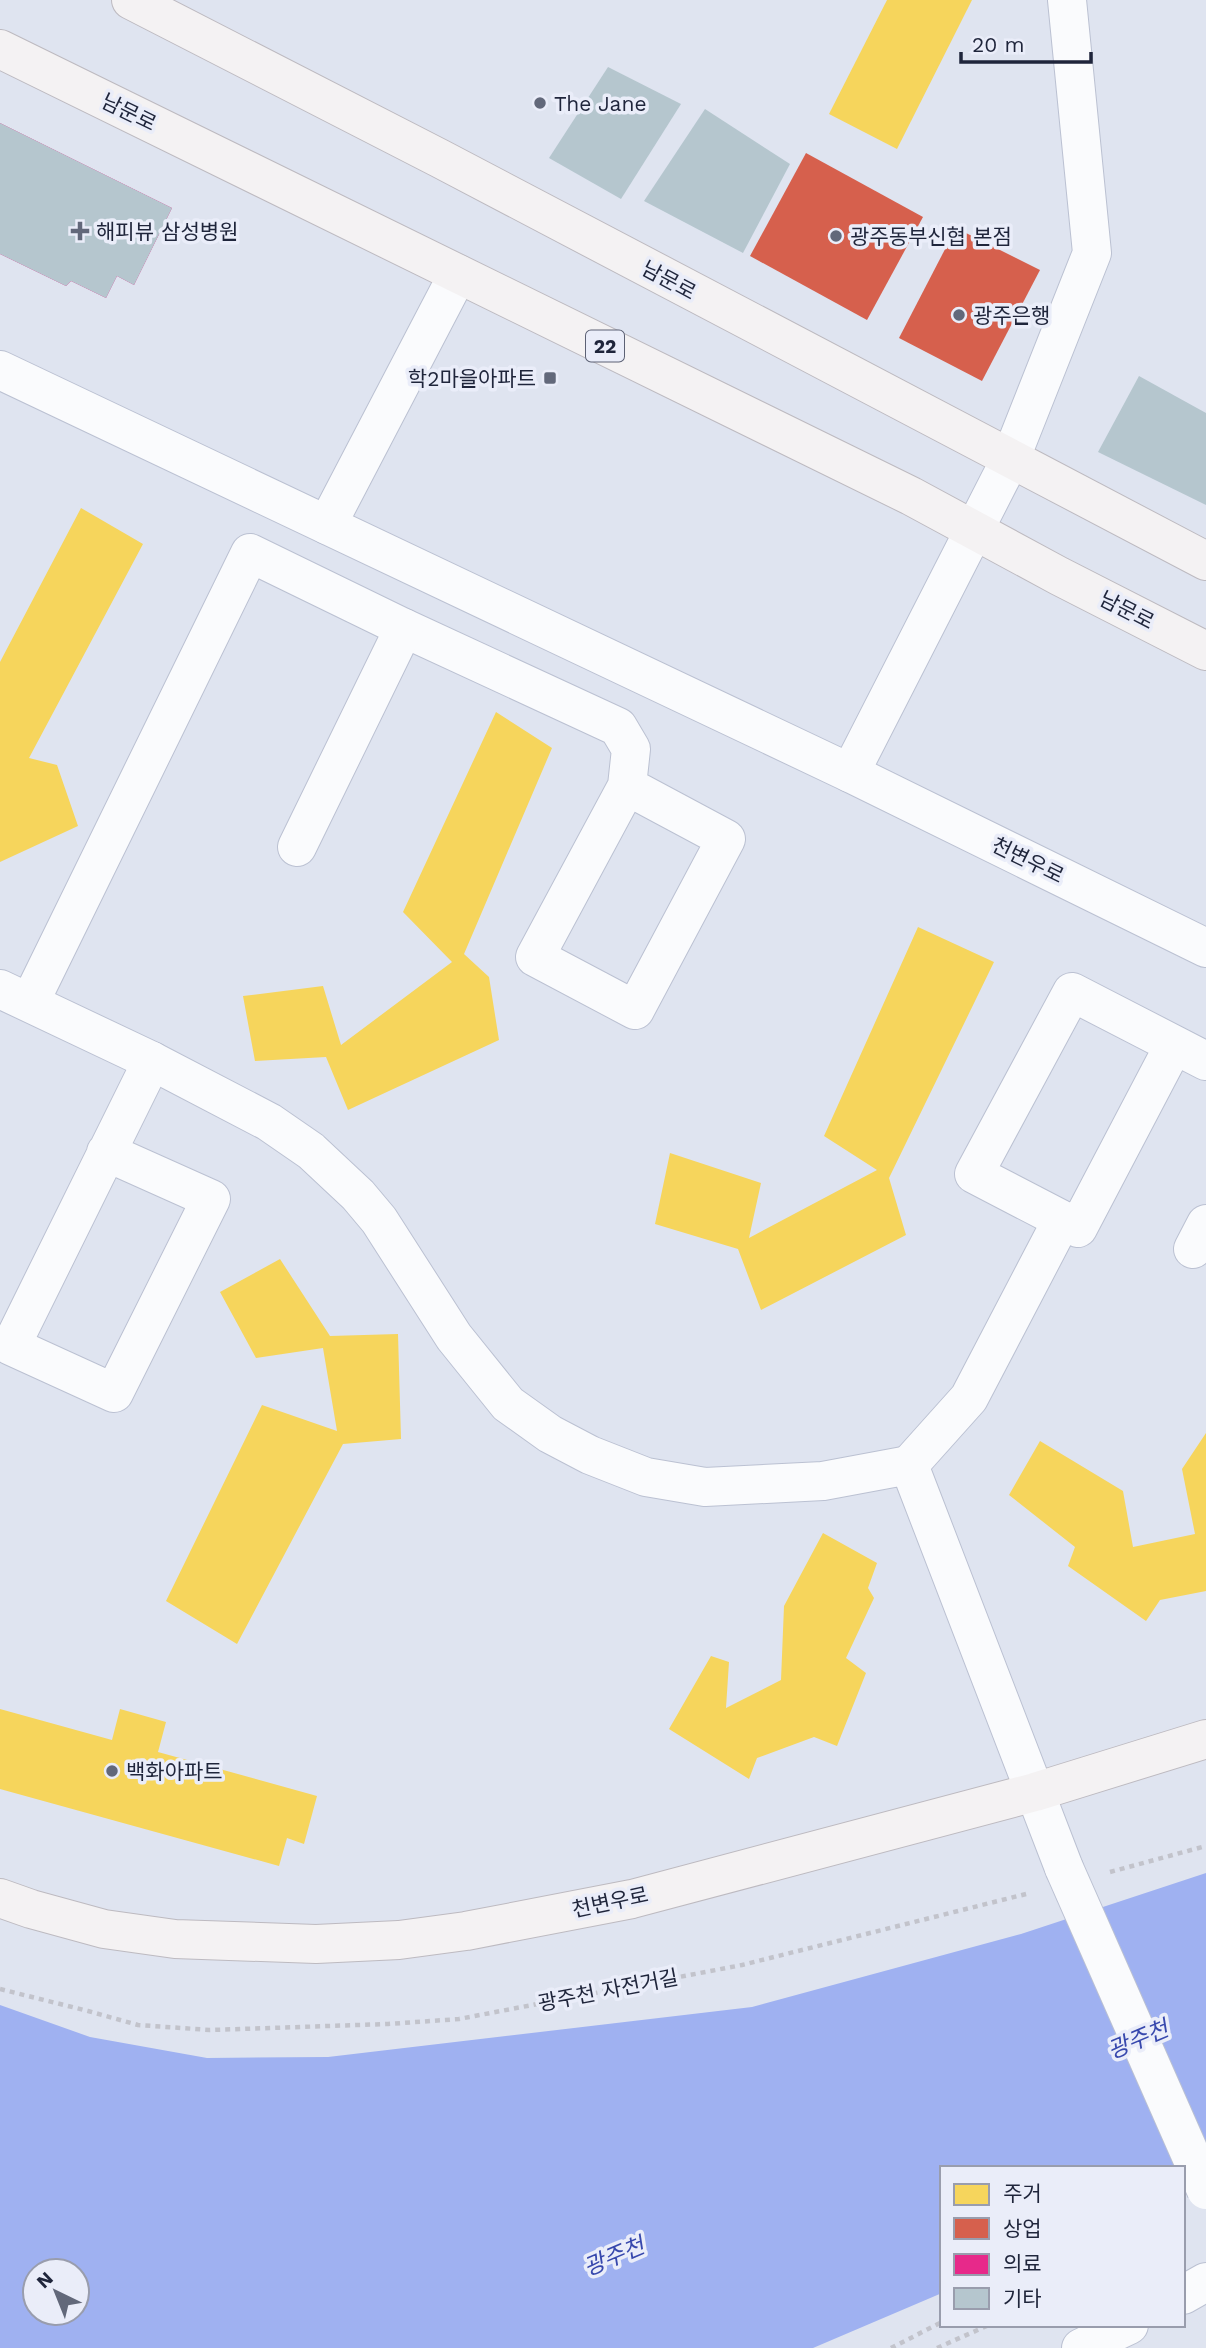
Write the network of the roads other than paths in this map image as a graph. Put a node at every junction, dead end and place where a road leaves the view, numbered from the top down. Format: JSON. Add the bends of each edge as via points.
{"nodes":[{"id":1,"x":131,"y":0,"type":"edge"},
{"id":2,"x":1067,"y":0,"type":"edge"},
{"id":3,"x":0,"y":49,"type":"edge"},
{"id":4,"x":458,"y":274,"type":"junction"},
{"id":5,"x":0,"y":370,"type":"edge"},
{"id":6,"x":1010,"y":460,"type":"junction"},
{"id":7,"x":327,"y":525,"type":"junction"},
{"id":8,"x":974,"y":529,"type":"junction"},
{"id":9,"x":1206,"y":561,"type":"edge"},
{"id":10,"x":404,"y":628,"type":"junction"},
{"id":11,"x":1206,"y":651,"type":"edge"},
{"id":12,"x":850,"y":773,"type":"junction"},
{"id":13,"x":627,"y":786,"type":"junction"},
{"id":14,"x":297,"y":847,"type":"dead end"},
{"id":15,"x":1206,"y":948,"type":"edge"},
{"id":16,"x":15,"y":995,"type":"edge"},
{"id":17,"x":1190,"y":1053,"type":"edge"},
{"id":18,"x":152,"y":1061,"type":"junction"},
{"id":19,"x":106,"y":1152,"type":"junction"},
{"id":20,"x":1062,"y":1220,"type":"junction"},
{"id":21,"x":909,"y":1465,"type":"junction"},
{"id":22,"x":1206,"y":1739,"type":"edge"},
{"id":23,"x":1035,"y":1792,"type":"junction"},
{"id":24,"x":0,"y":1898,"type":"edge"},
{"id":25,"x":1206,"y":2190,"type":"edge"},
{"id":26,"x":1206,"y":2282,"type":"edge"},
{"id":27,"x":1185,"y":2294,"type":"edge"},
{"id":28,"x":1125,"y":2327,"type":"edge"},
{"id":29,"x":1082,"y":2348,"type":"edge"}],
"edges":[{"from":1,"to":6,"type":"main road","name":"남문로"},
{"from":2,"to":6,"type":"street","via":[[1092,253]]},
{"from":3,"to":4,"type":"main road","name":"남문로","number":"22"},
{"from":4,"to":7,"type":"street"},
{"from":4,"to":8,"type":"main road","name":"남문로","number":"22"},
{"from":5,"to":7,"type":"street"},
{"from":6,"to":8,"type":"street"},
{"from":6,"to":9,"type":"main road","name":"남문로"},
{"from":7,"to":12,"type":"street"},
{"from":8,"to":11,"type":"main road","name":"남문로","number":"22"},
{"from":8,"to":12,"type":"street"},
{"from":10,"to":13,"type":"street","via":[[618,726],[631,748]]},
{"from":10,"to":14,"type":"street"},
{"from":10,"to":16,"type":"street","via":[[250,553]]},
{"from":12,"to":15,"type":"street","name":"천변우로"},
{"from":13,"to":13,"type":"street","via":[[535,957],[635,1010],[726,839]]},
{"from":16,"to":18,"type":"street"},
{"from":17,"to":20,"type":"street","via":[[1078,1228]]},
{"from":17,"to":20,"type":"street","via":[[1072,992],[974,1174]]},
{"from":18,"to":19,"type":"street"},
{"from":18,"to":21,"type":"street","via":[[269,1122],[311,1151],[358,1195],[454,1337],[501,1396],[550,1434],[646,1477],[705,1487],[823,1481]]},
{"from":19,"to":19,"type":"street","via":[[10,1346],[114,1393],[211,1199]]},
{"from":20,"to":21,"type":"street","via":[[969,1398]]},
{"from":21,"to":23,"type":"street"},
{"from":22,"to":23,"type":"main road","name":"천변우로"},
{"from":23,"to":24,"type":"main road","name":"천변우로","via":[[632,1899],[399,1940],[316,1944],[175,1939],[104,1929]]},
{"from":23,"to":25,"type":"street","bridge":true,"via":[[1051,1880]]},
{"from":26,"to":27,"type":"street"},
{"from":28,"to":29,"type":"street"}]}
